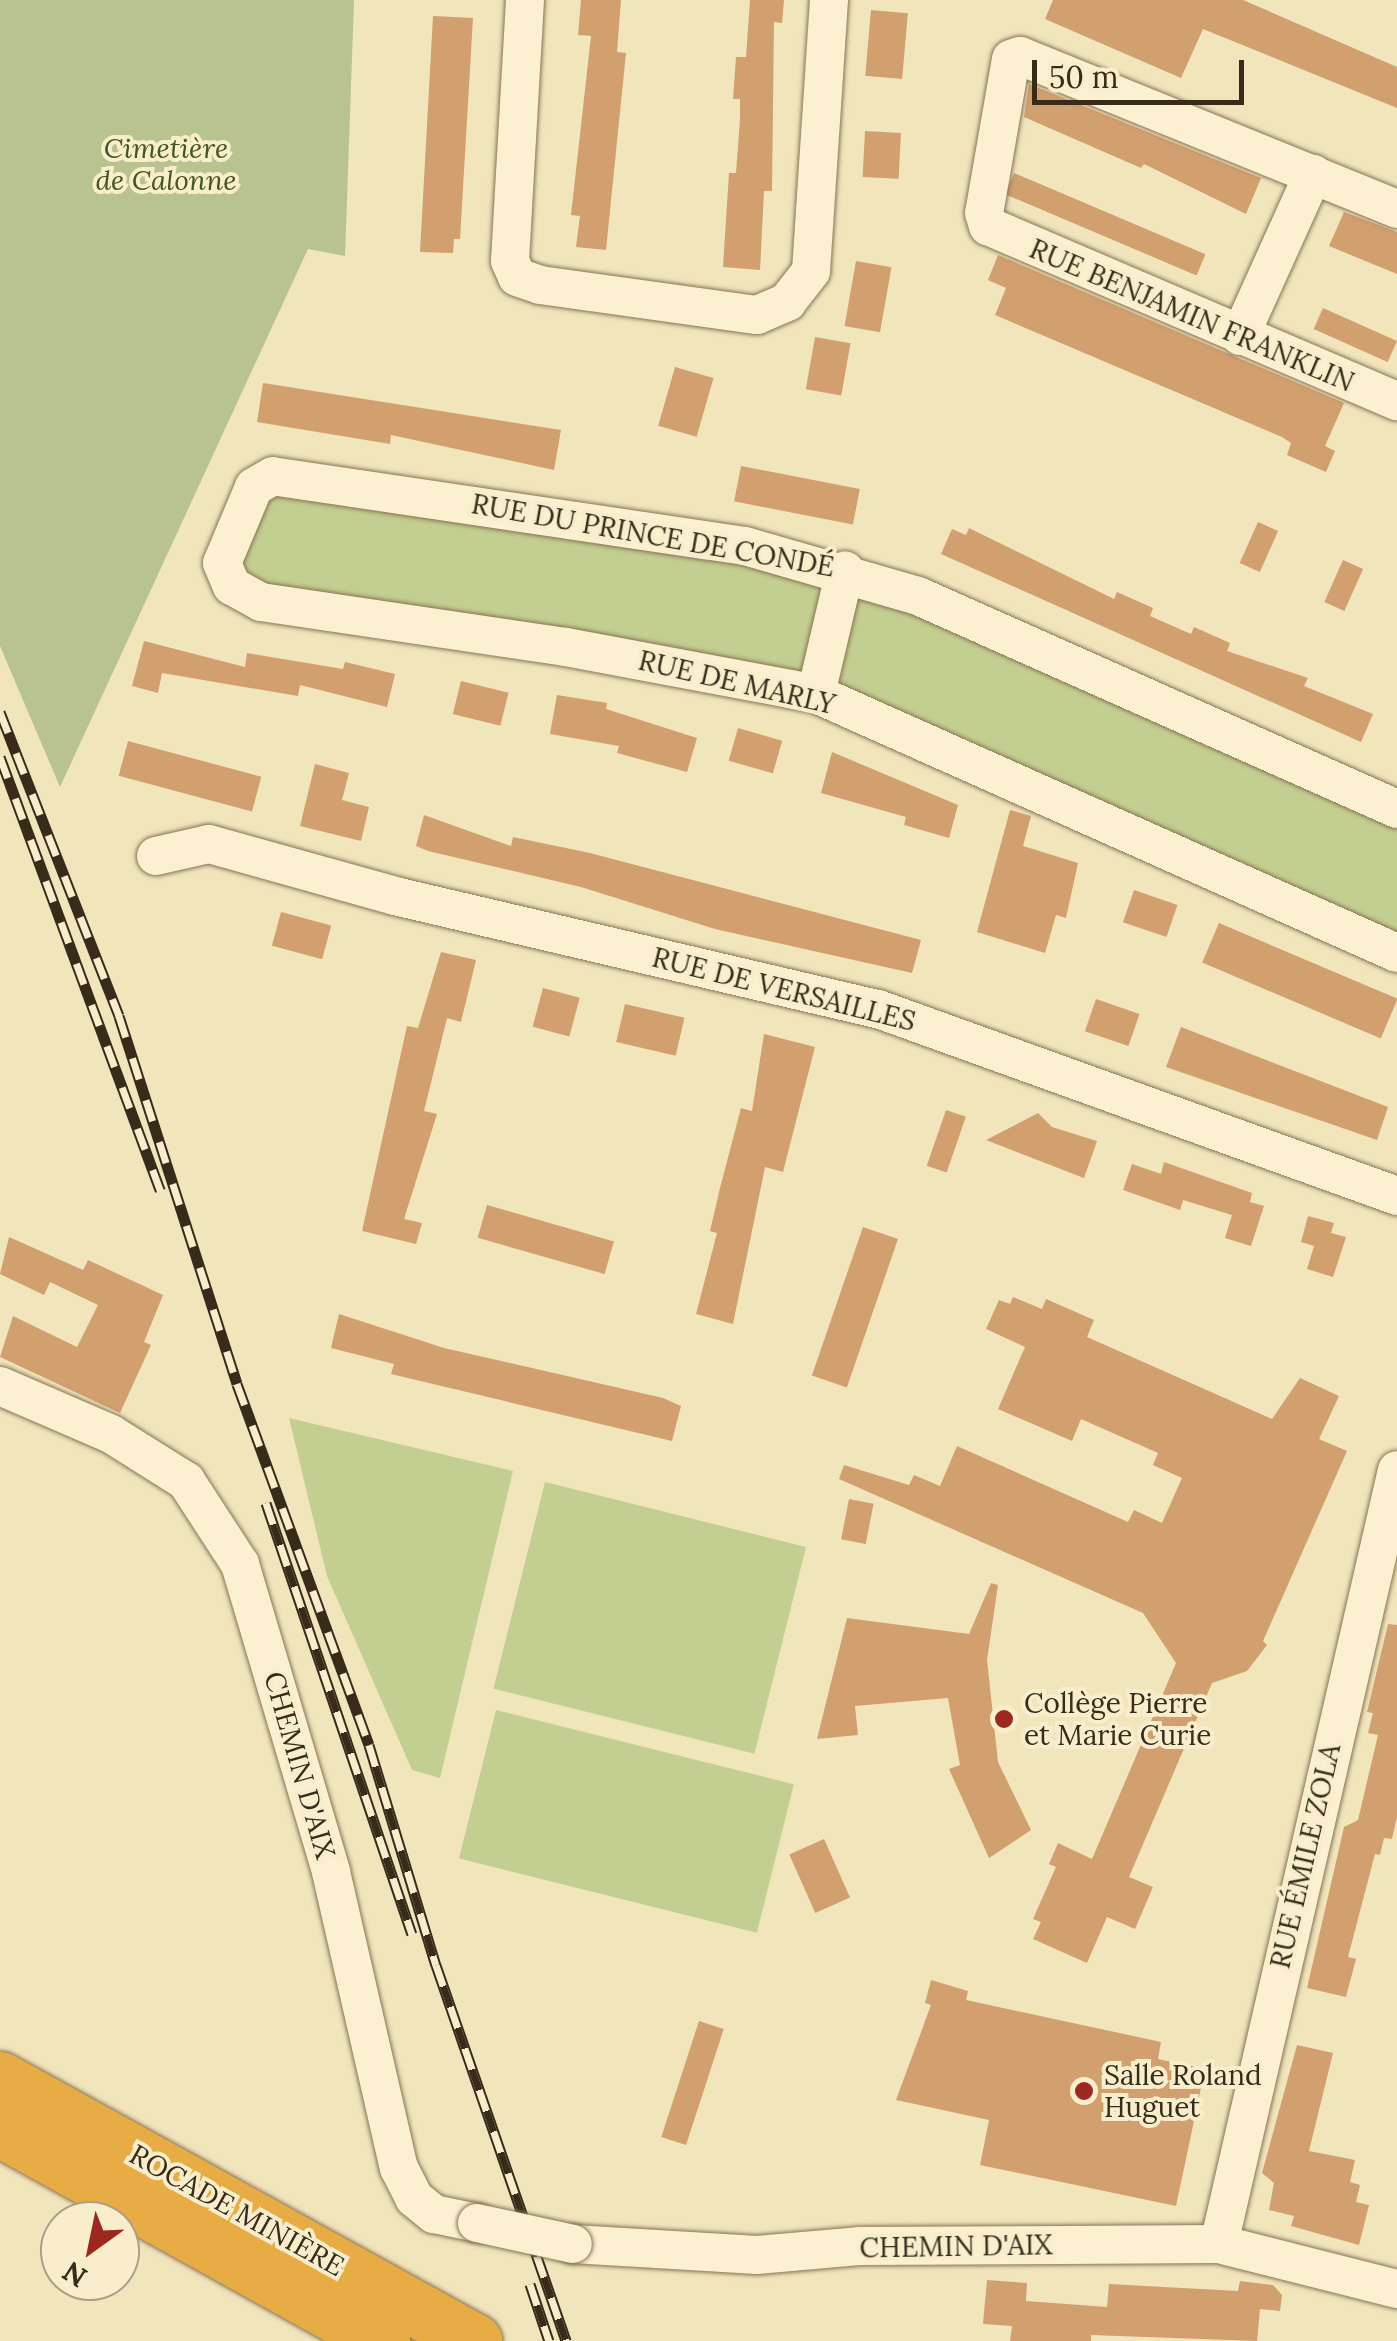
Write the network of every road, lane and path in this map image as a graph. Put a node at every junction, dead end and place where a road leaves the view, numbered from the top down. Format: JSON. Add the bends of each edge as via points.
{"nodes":[{"id":1,"x":524,"y":0,"type":"edge"},
{"id":2,"x":829,"y":0,"type":"edge"},
{"id":3,"x":1312,"y":174,"type":"junction"},
{"id":4,"x":1397,"y":209,"type":"edge"},
{"id":5,"x":1240,"y":336,"type":"junction"},
{"id":6,"x":1397,"y":401,"type":"edge"},
{"id":7,"x":240,"y":512,"type":"joint"},
{"id":8,"x":844,"y":570,"type":"junction"},
{"id":9,"x":816,"y":694,"type":"junction"},
{"id":10,"x":1397,"y":809,"type":"edge"},
{"id":11,"x":156,"y":856,"type":"dead end"},
{"id":12,"x":1397,"y":953,"type":"edge"},
{"id":13,"x":1397,"y":1196,"type":"edge"},
{"id":14,"x":0,"y":1386,"type":"edge"},
{"id":15,"x":1397,"y":1470,"type":"edge"},
{"id":16,"x":0,"y":2079,"type":"edge"},
{"id":17,"x":0,"y":2129,"type":"edge"},
{"id":18,"x":1220,"y":2244,"type":"junction"},
{"id":19,"x":1397,"y":2289,"type":"edge"},
{"id":20,"x":382,"y":2341,"type":"edge"},
{"id":21,"x":474,"y":2341,"type":"edge"}],
"edges":[{"from":1,"to":2,"type":"street","via":[[510,262],[517,277],[540,286],[757,315],[788,302],[810,271]]},
{"from":3,"to":4,"type":"street"},
{"from":3,"to":5,"type":"street"},
{"from":3,"to":5,"type":"street","name":"RUE BENJAMIN FRANKLIN","via":[[1020,56],[1011,60],[984,213],[988,226]]},
{"from":5,"to":6,"type":"street","name":"RUE BENJAMIN FRANKLIN"},
{"from":7,"to":8,"type":"street","name":"RUE DU PRINCE DE CONDÉ","via":[[254,487],[274,476],[307,476],[745,546]]},
{"from":7,"to":9,"type":"street","name":"RUE DE MARLY","via":[[222,563],[232,586],[261,602],[566,647]]},
{"from":8,"to":9,"type":"street"},
{"from":8,"to":10,"type":"street","name":"RUE DU PRINCE DE CONDÉ","via":[[918,596]]},
{"from":9,"to":12,"type":"street","name":"RUE DE MARLY"},
{"from":11,"to":13,"type":"street","name":"RUE DE VERSAILLES","via":[[209,844],[395,896],[878,1009]]},
{"from":14,"to":18,"type":"street","name":"CHEMIN D'AIX","bridge":true,"via":[[111,1434],[186,1481],[240,1564],[332,1872],[400,2168],[414,2198],[434,2214],[573,2244],[758,2255],[859,2246]]},
{"from":15,"to":18,"type":"street","name":"RUE ÉMILE ZOLA"},
{"from":16,"to":21,"type":"highway","name":"ROCADE MINIÈRE"},
{"from":17,"to":20,"type":"highway","name":"ROCADE MINIÈRE"},
{"from":18,"to":19,"type":"street","name":"CHEMIN D'AIX"}]}
